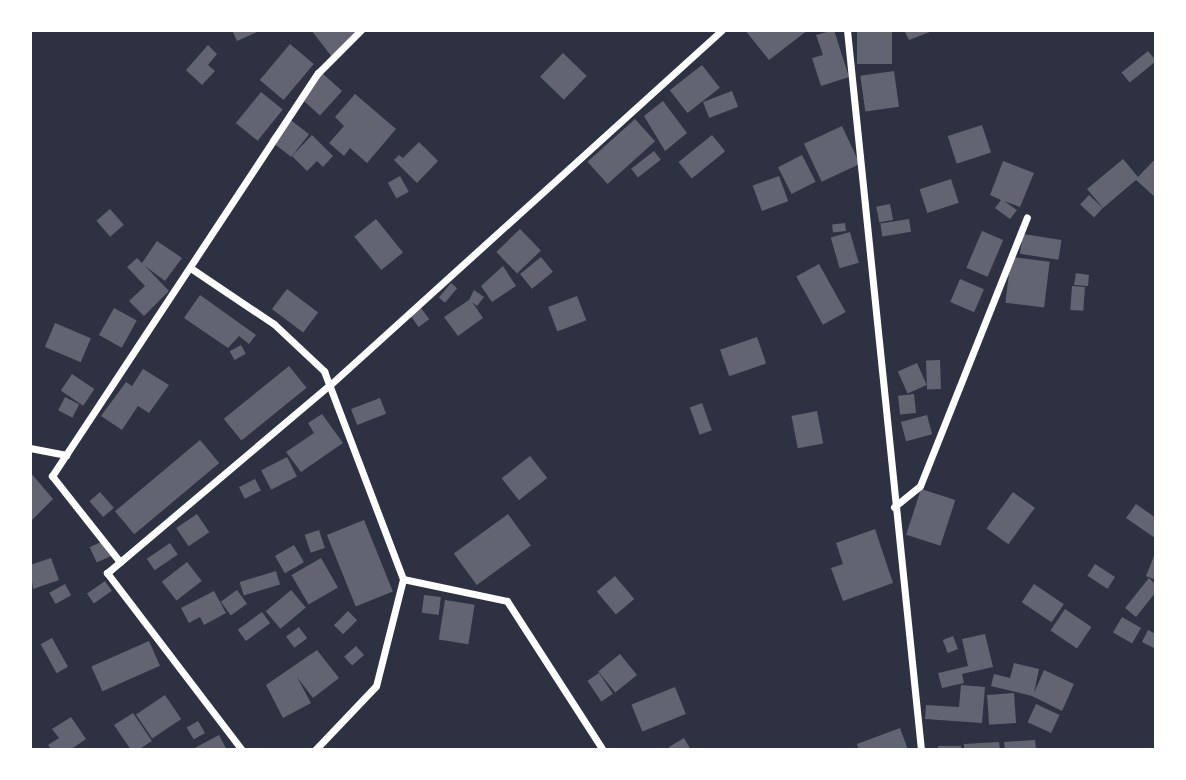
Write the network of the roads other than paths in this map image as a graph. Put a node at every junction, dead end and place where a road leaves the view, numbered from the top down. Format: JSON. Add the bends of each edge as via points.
{"nodes":[{"id":1,"x":361,"y":30,"type":"edge"},
{"id":2,"x":722,"y":30,"type":"edge"},
{"id":3,"x":847,"y":30,"type":"edge"},
{"id":4,"x":1027,"y":217,"type":"dead end"},
{"id":5,"x":192,"y":269,"type":"junction"},
{"id":6,"x":331,"y":384,"type":"junction"},
{"id":7,"x":30,"y":448,"type":"edge"},
{"id":8,"x":66,"y":455,"type":"junction"},
{"id":9,"x":894,"y":507,"type":"junction"},
{"id":10,"x":120,"y":562,"type":"junction"},
{"id":11,"x":403,"y":579,"type":"junction"},
{"id":12,"x":242,"y":750,"type":"edge"},
{"id":13,"x":316,"y":750,"type":"edge"},
{"id":14,"x":603,"y":750,"type":"edge"},
{"id":15,"x":921,"y":750,"type":"edge"}],
"edges":[{"from":1,"to":5,"type":"street","via":[[318,73]]},
{"from":2,"to":6,"type":"street"},
{"from":3,"to":9,"type":"street"},
{"from":4,"to":9,"type":"street","via":[[920,486]]},
{"from":5,"to":6,"type":"street","via":[[274,324]]},
{"from":5,"to":8,"type":"street"},
{"from":6,"to":10,"type":"street"},
{"from":6,"to":11,"type":"street"},
{"from":7,"to":8,"type":"street"},
{"from":8,"to":10,"type":"street","via":[[52,476]]},
{"from":9,"to":15,"type":"street"},
{"from":10,"to":12,"type":"street","via":[[107,573]]},
{"from":11,"to":13,"type":"street","via":[[376,686]]},
{"from":11,"to":14,"type":"street","via":[[507,601]]}]}
